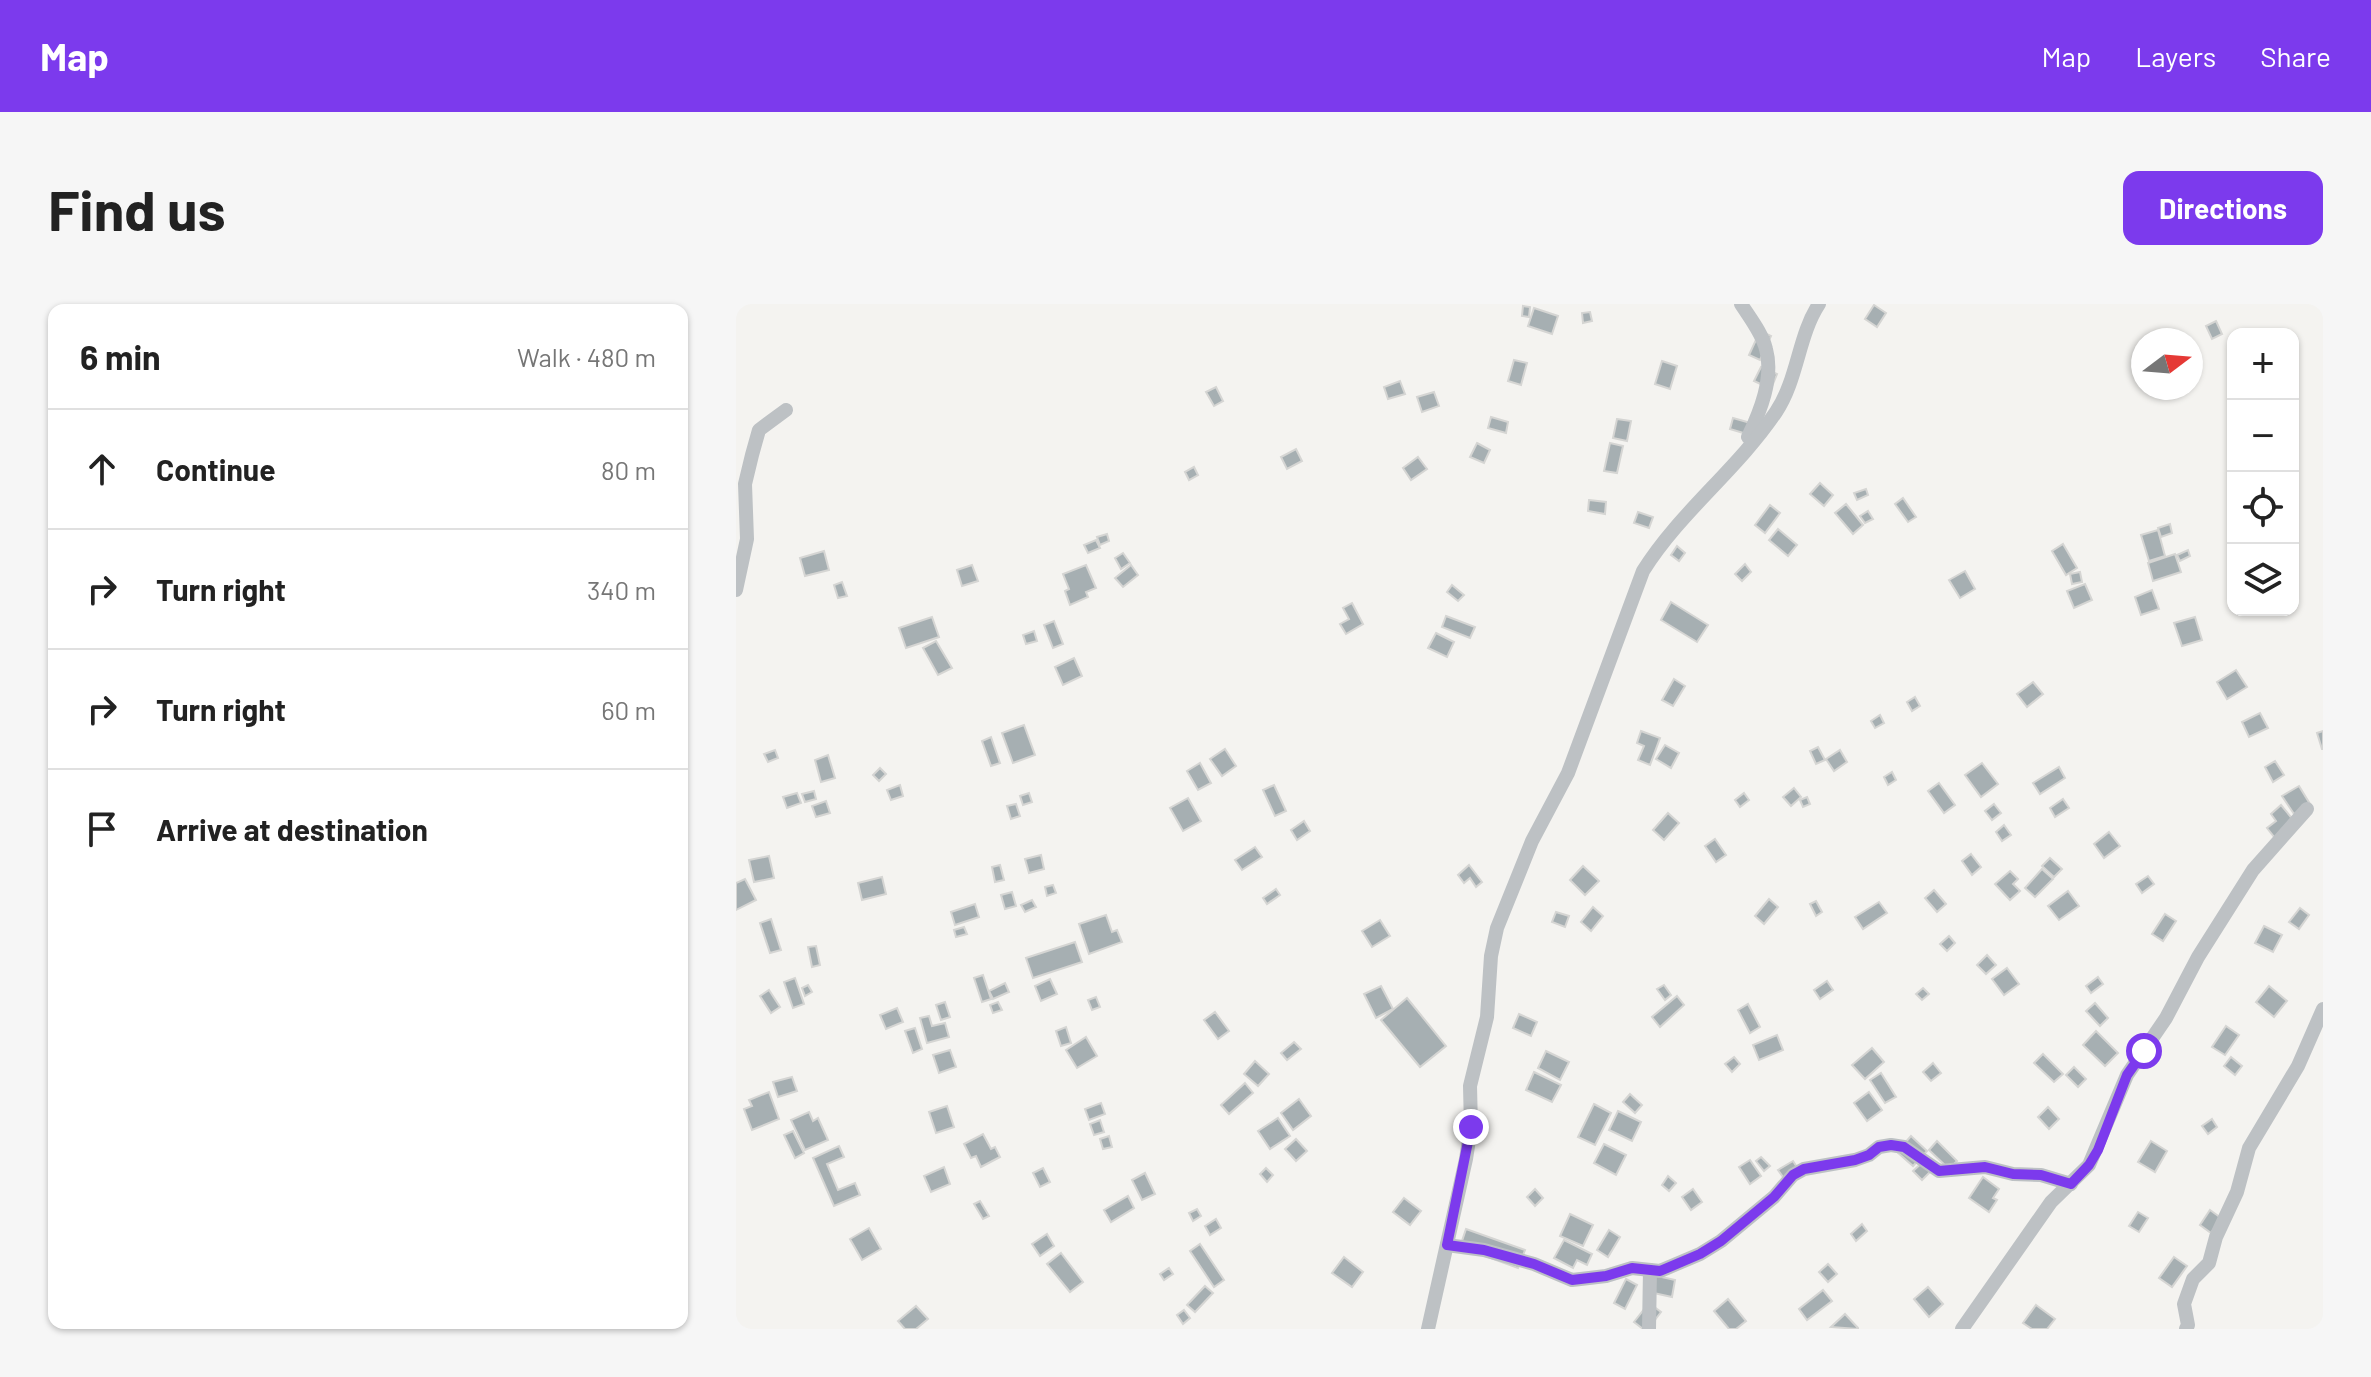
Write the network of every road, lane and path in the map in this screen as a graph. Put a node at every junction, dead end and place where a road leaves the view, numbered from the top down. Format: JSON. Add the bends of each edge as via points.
{"nodes":[{"id":1,"x":1741,"y":304,"type":"edge"},
{"id":2,"x":1819,"y":304,"type":"edge"},
{"id":3,"x":786,"y":410,"type":"dead end"},
{"id":4,"x":1748,"y":448,"type":"junction"},
{"id":5,"x":736,"y":590,"type":"edge"},
{"id":6,"x":2307,"y":809,"type":"dead end"},
{"id":7,"x":2323,"y":1009,"type":"edge"},
{"id":8,"x":2071,"y":1184,"type":"junction"},
{"id":9,"x":1447,"y":1245,"type":"junction"},
{"id":10,"x":1650,"y":1270,"type":"junction"},
{"id":11,"x":1428,"y":1329,"type":"edge"},
{"id":12,"x":1649,"y":1329,"type":"edge"},
{"id":13,"x":1962,"y":1329,"type":"edge"},
{"id":14,"x":2186,"y":1329,"type":"edge"}],
"edges":[{"from":1,"to":4,"type":"street","via":[[1767,350],[1768,374]]},
{"from":2,"to":4,"type":"street","via":[[1788,391]]},
{"from":3,"to":5,"type":"street","via":[[759,430],[752,455],[745,484],[747,539]]},
{"from":4,"to":9,"type":"street","via":[[1660,544],[1643,571],[1568,773],[1532,841],[1497,928],[1487,1017],[1470,1086],[1466,1159]]},
{"from":6,"to":8,"type":"street","via":[[2253,870],[2198,957],[2166,1018],[2127,1075],[2089,1165]]},
{"from":7,"to":14,"type":"street","via":[[2298,1066],[2249,1148],[2209,1263],[2193,1279],[2184,1304]]},
{"from":8,"to":10,"type":"street","via":[[1985,1167],[1939,1171],[1904,1147],[1879,1147],[1855,1160],[1804,1169],[1721,1241],[1660,1271]]},
{"from":8,"to":13,"type":"street","via":[[2051,1202]]},
{"from":9,"to":10,"type":"street","via":[[1484,1250],[1572,1280],[1632,1268]]},
{"from":9,"to":11,"type":"street"},
{"from":10,"to":12,"type":"street"}]}
